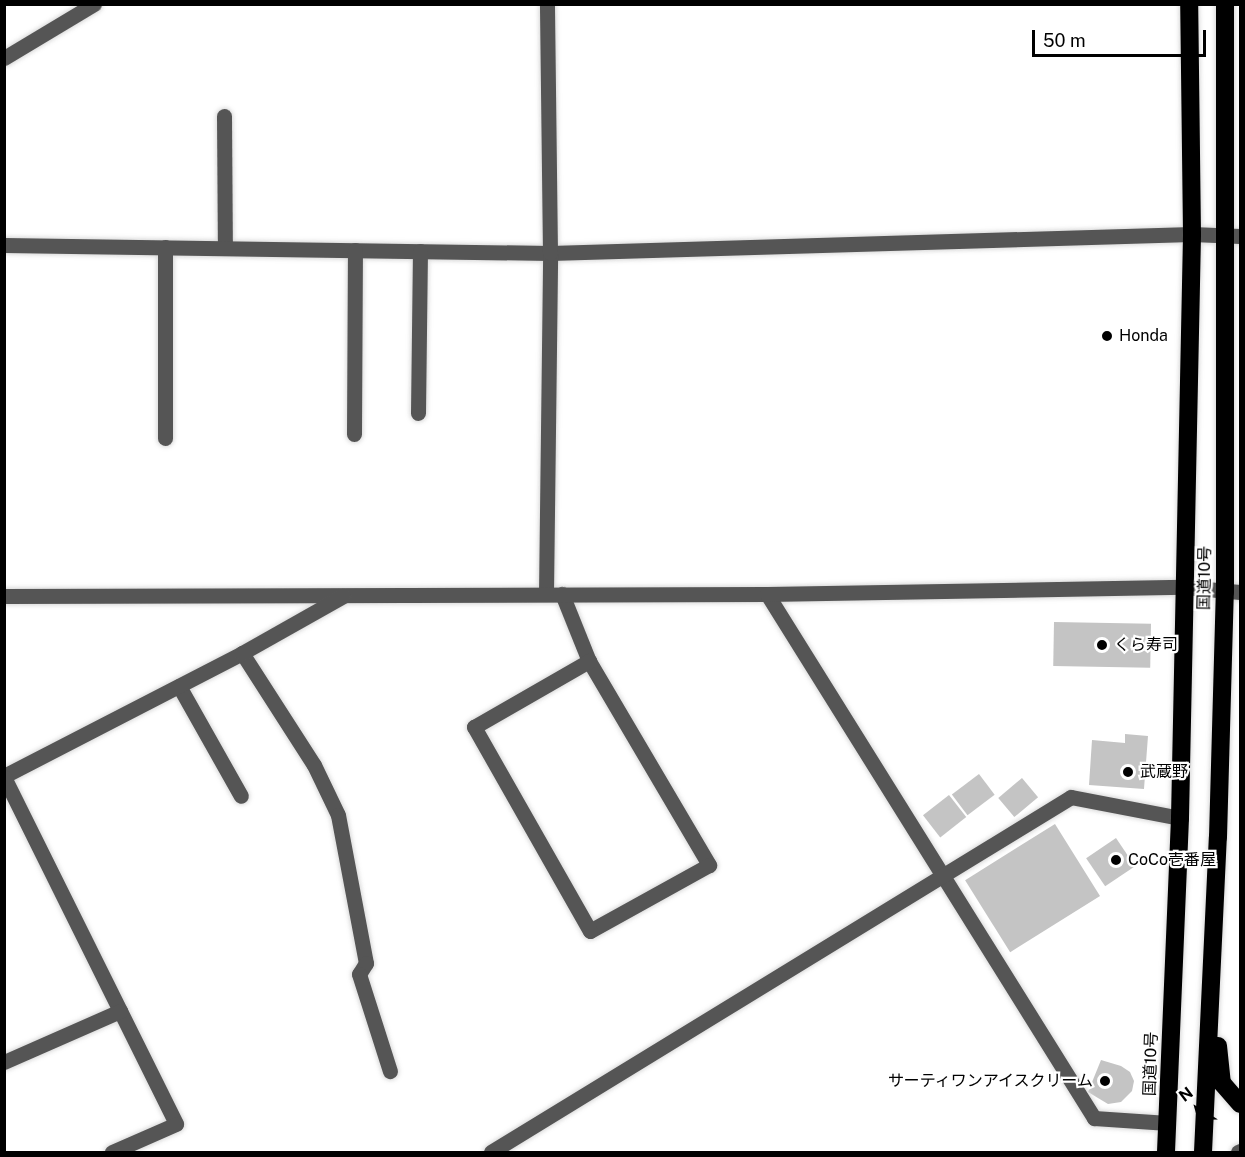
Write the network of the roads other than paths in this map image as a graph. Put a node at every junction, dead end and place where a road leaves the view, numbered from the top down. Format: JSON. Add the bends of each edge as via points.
{"nodes":[{"id":1,"x":94,"y":4,"type":"edge"},
{"id":2,"x":547,"y":4,"type":"edge"},
{"id":3,"x":1189,"y":4,"type":"edge"},
{"id":4,"x":1225,"y":4,"type":"edge"},
{"id":5,"x":4,"y":58,"type":"edge"},
{"id":6,"x":224,"y":116,"type":"dead end"},
{"id":7,"x":1192,"y":234,"type":"junction"},
{"id":8,"x":1234,"y":236,"type":"edge"},
{"id":9,"x":4,"y":245,"type":"edge"},
{"id":10,"x":165,"y":247,"type":"junction"},
{"id":11,"x":225,"y":248,"type":"junction"},
{"id":12,"x":355,"y":250,"type":"junction"},
{"id":13,"x":420,"y":251,"type":"junction"},
{"id":14,"x":550,"y":253,"type":"junction"},
{"id":15,"x":418,"y":413,"type":"dead end"},
{"id":16,"x":354,"y":434,"type":"dead end"},
{"id":17,"x":165,"y":438,"type":"dead end"},
{"id":18,"x":1184,"y":588,"type":"junction"},
{"id":19,"x":1233,"y":592,"type":"edge"},
{"id":20,"x":546,"y":594,"type":"junction"},
{"id":21,"x":562,"y":594,"type":"junction"},
{"id":22,"x":767,"y":594,"type":"junction"},
{"id":23,"x":4,"y":596,"type":"edge"},
{"id":24,"x":343,"y":596,"type":"junction"},
{"id":25,"x":242,"y":653,"type":"junction"},
{"id":26,"x":589,"y":661,"type":"junction"},
{"id":27,"x":179,"y":686,"type":"junction"},
{"id":28,"x":4,"y":776,"type":"edge"},
{"id":29,"x":241,"y":796,"type":"dead end"},
{"id":30,"x":1180,"y":818,"type":"junction"},
{"id":31,"x":1218,"y":837,"type":"junction"},
{"id":32,"x":945,"y":876,"type":"junction"},
{"id":33,"x":120,"y":1011,"type":"junction"},
{"id":34,"x":4,"y":1062,"type":"edge"},
{"id":35,"x":390,"y":1071,"type":"dead end"},
{"id":36,"x":1240,"y":1104,"type":"edge"},
{"id":37,"x":1168,"y":1123,"type":"junction"},
{"id":38,"x":112,"y":1152,"type":"edge"},
{"id":39,"x":491,"y":1152,"type":"edge"},
{"id":40,"x":1166,"y":1152,"type":"edge"},
{"id":41,"x":1203,"y":1152,"type":"edge"}],
"edges":[{"from":1,"to":5,"type":"street"},
{"from":2,"to":14,"type":"street"},
{"from":3,"to":7,"type":"highway","name":"国道10号"},
{"from":4,"to":8,"type":"highway","name":"国道10号"},
{"from":6,"to":11,"type":"street"},
{"from":7,"to":8,"type":"street"},
{"from":7,"to":14,"type":"street"},
{"from":7,"to":18,"type":"highway","name":"国道10号"},
{"from":8,"to":19,"type":"highway","name":"国道10号"},
{"from":9,"to":10,"type":"street"},
{"from":10,"to":11,"type":"street"},
{"from":10,"to":17,"type":"street"},
{"from":11,"to":12,"type":"street"},
{"from":12,"to":13,"type":"street"},
{"from":12,"to":16,"type":"street"},
{"from":13,"to":14,"type":"street"},
{"from":13,"to":15,"type":"street"},
{"from":14,"to":20,"type":"street"},
{"from":18,"to":19,"type":"street"},
{"from":18,"to":22,"type":"street"},
{"from":18,"to":30,"type":"highway","name":"国道10号"},
{"from":19,"to":31,"type":"highway","name":"国道10号"},
{"from":20,"to":21,"type":"street"},
{"from":20,"to":24,"type":"street"},
{"from":21,"to":22,"type":"street"},
{"from":21,"to":26,"type":"street"},
{"from":22,"to":32,"type":"street"},
{"from":23,"to":24,"type":"street"},
{"from":24,"to":25,"type":"street"},
{"from":25,"to":27,"type":"street"},
{"from":25,"to":35,"type":"street","via":[[314,765],[338,815],[366,963],[359,974]]},
{"from":26,"to":26,"type":"street","via":[[709,866],[590,931],[474,727]]},
{"from":27,"to":28,"type":"street"},
{"from":27,"to":29,"type":"street"},
{"from":28,"to":33,"type":"street"},
{"from":30,"to":32,"type":"street","via":[[1071,797]]},
{"from":30,"to":37,"type":"highway","name":"国道10号"},
{"from":31,"to":36,"type":"highway","via":[[1218,1059],[1222,1083]]},
{"from":31,"to":41,"type":"highway","name":"国道10号"},
{"from":32,"to":37,"type":"street","via":[[1094,1118]]},
{"from":32,"to":39,"type":"street"},
{"from":33,"to":34,"type":"street"},
{"from":33,"to":38,"type":"street","via":[[176,1124]]},
{"from":37,"to":40,"type":"highway","name":"国道10号"}]}
